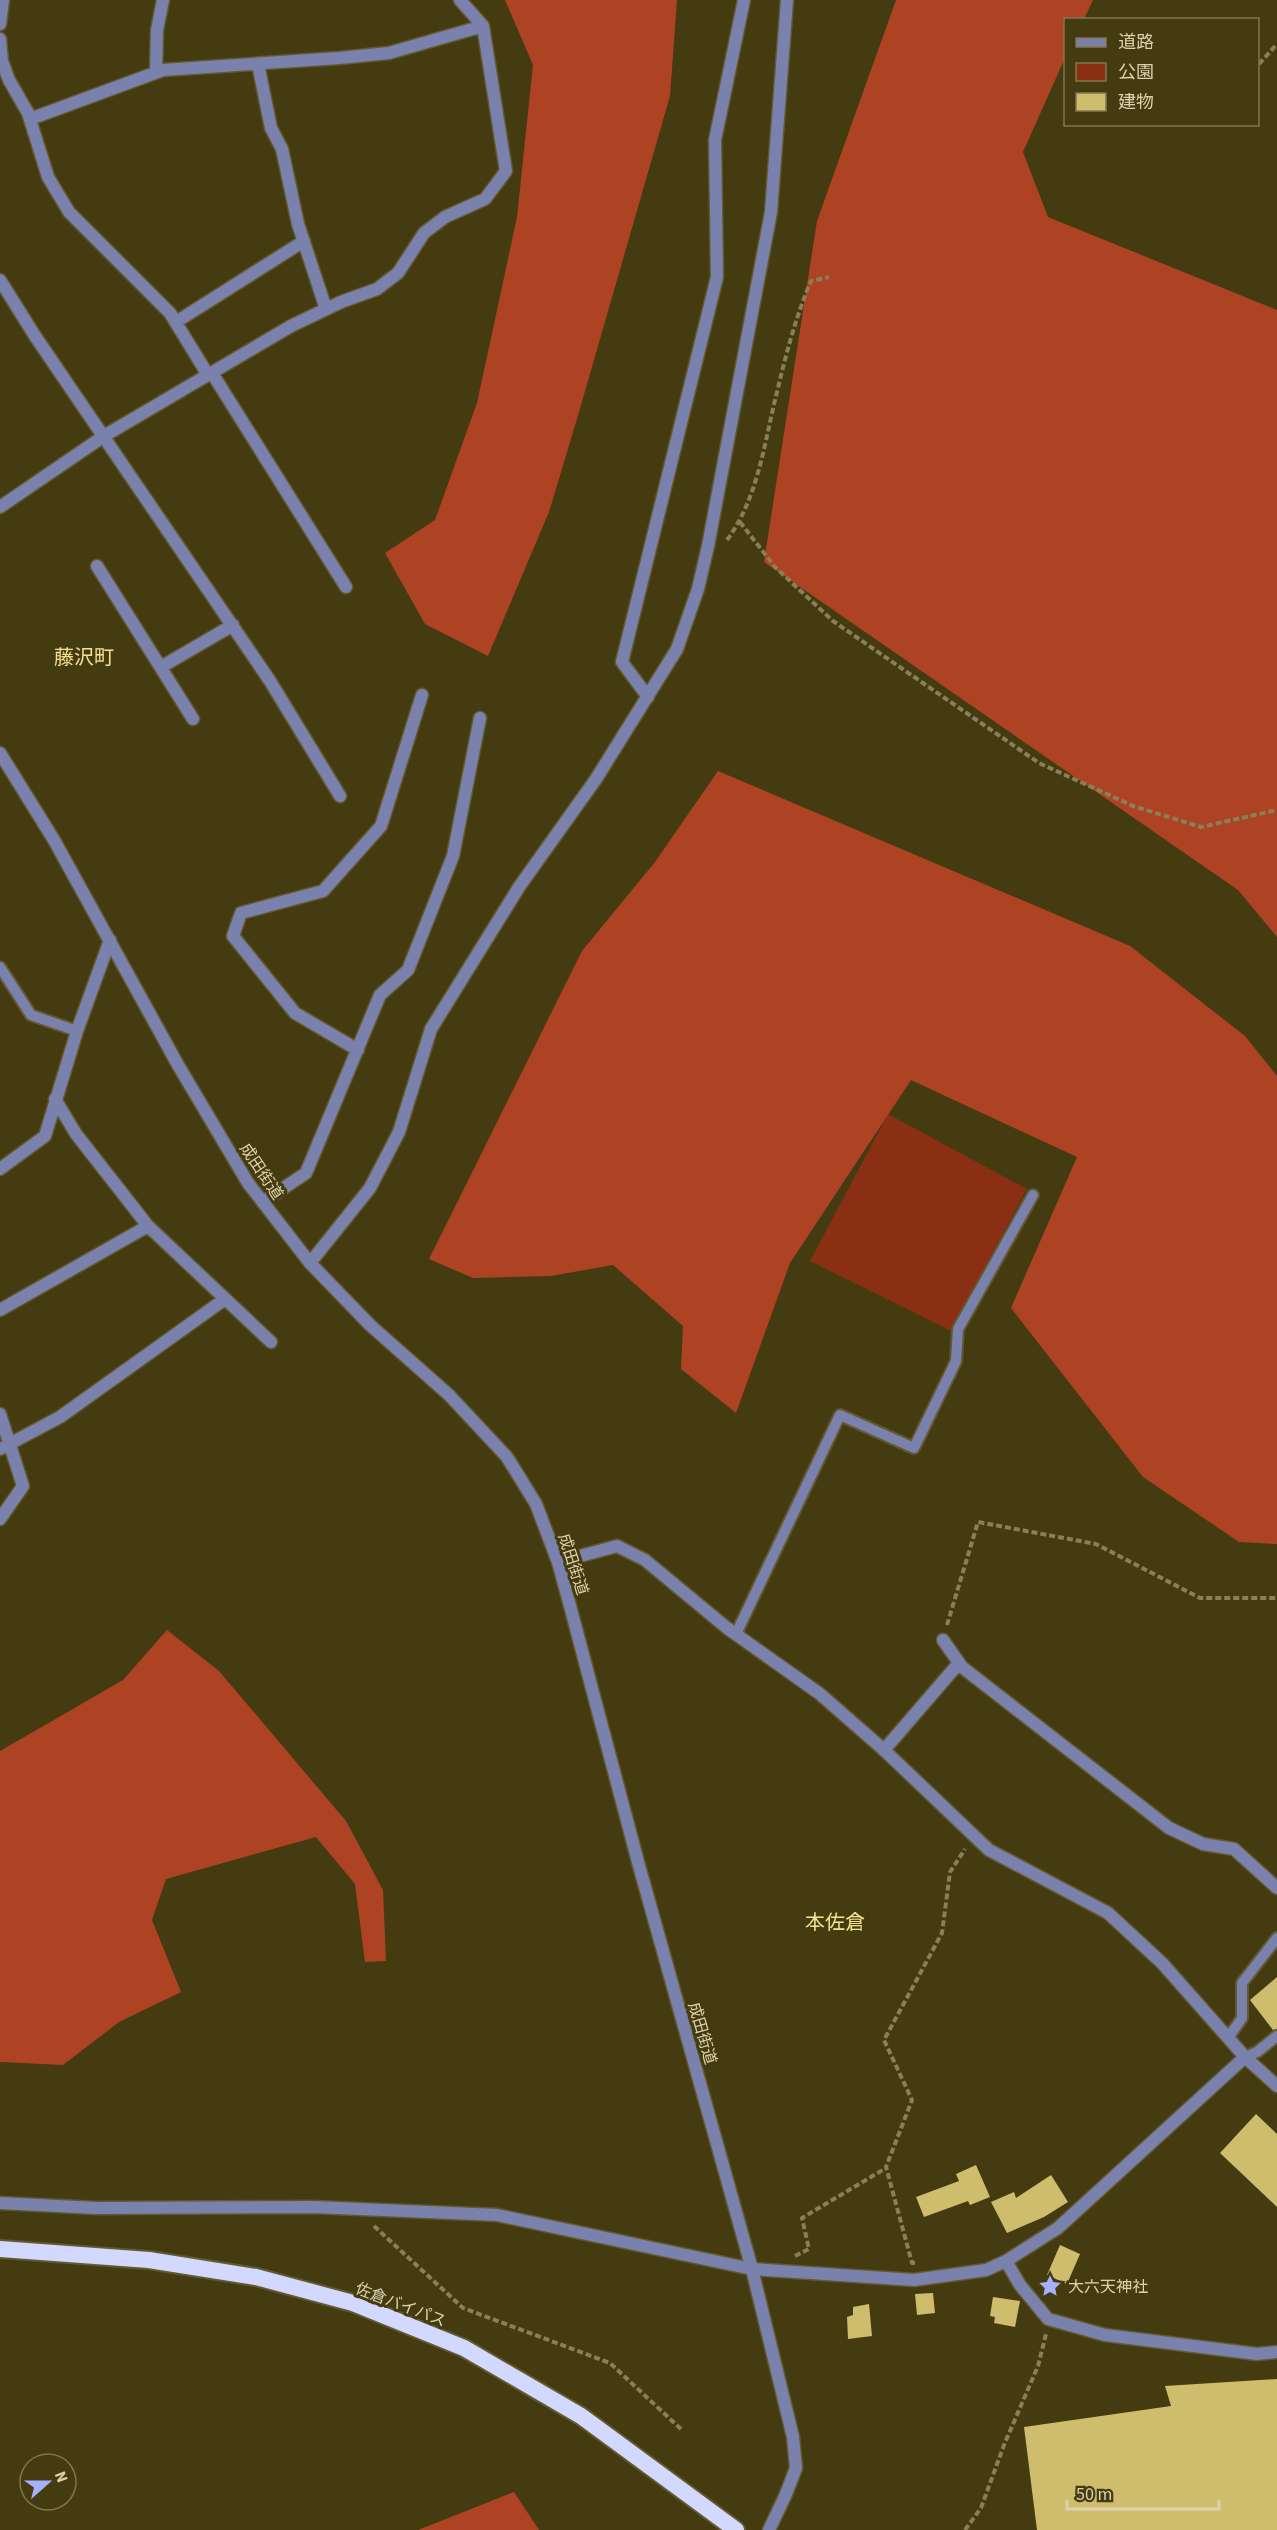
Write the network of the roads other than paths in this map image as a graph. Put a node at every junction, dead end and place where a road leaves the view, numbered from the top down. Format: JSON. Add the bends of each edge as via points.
{"nodes":[{"id":1,"x":3,"y":0,"type":"edge"},
{"id":2,"x":163,"y":0,"type":"edge"},
{"id":3,"x":460,"y":0,"type":"edge"},
{"id":4,"x":744,"y":0,"type":"edge"},
{"id":5,"x":787,"y":0,"type":"edge"},
{"id":6,"x":0,"y":24,"type":"edge"},
{"id":7,"x":483,"y":26,"type":"junction"},
{"id":8,"x":0,"y":39,"type":"edge"},
{"id":9,"x":258,"y":64,"type":"junction"},
{"id":10,"x":156,"y":72,"type":"junction"},
{"id":11,"x":4,"y":84,"type":"edge"},
{"id":12,"x":30,"y":119,"type":"junction"},
{"id":13,"x":304,"y":241,"type":"junction"},
{"id":14,"x":0,"y":280,"type":"edge"},
{"id":15,"x":326,"y":309,"type":"junction"},
{"id":16,"x":176,"y":322,"type":"junction"},
{"id":17,"x":210,"y":374,"type":"junction"},
{"id":18,"x":104,"y":436,"type":"junction"},
{"id":19,"x":0,"y":507,"type":"edge"},
{"id":20,"x":97,"y":566,"type":"dead end"},
{"id":21,"x":346,"y":587,"type":"dead end"},
{"id":22,"x":233,"y":625,"type":"junction"},
{"id":23,"x":161,"y":667,"type":"junction"},
{"id":24,"x":422,"y":695,"type":"dead end"},
{"id":25,"x":648,"y":697,"type":"junction"},
{"id":26,"x":480,"y":718,"type":"dead end"},
{"id":27,"x":193,"y":719,"type":"dead end"},
{"id":28,"x":0,"y":753,"type":"edge"},
{"id":29,"x":340,"y":796,"type":"dead end"},
{"id":30,"x":110,"y":940,"type":"junction"},
{"id":31,"x":0,"y":967,"type":"edge"},
{"id":32,"x":77,"y":1031,"type":"junction"},
{"id":33,"x":358,"y":1050,"type":"junction"},
{"id":34,"x":55,"y":1099,"type":"junction"},
{"id":35,"x":0,"y":1169,"type":"edge"},
{"id":36,"x":1033,"y":1195,"type":"dead end"},
{"id":37,"x":263,"y":1202,"type":"junction"},
{"id":38,"x":148,"y":1226,"type":"junction"},
{"id":39,"x":310,"y":1263,"type":"junction"},
{"id":40,"x":225,"y":1299,"type":"junction"},
{"id":41,"x":0,"y":1311,"type":"edge"},
{"id":42,"x":271,"y":1342,"type":"dead end"},
{"id":43,"x":0,"y":1414,"type":"edge"},
{"id":44,"x":5,"y":1447,"type":"edge"},
{"id":45,"x":0,"y":1519,"type":"edge"},
{"id":46,"x":558,"y":1562,"type":"junction"},
{"id":47,"x":736,"y":1634,"type":"junction"},
{"id":48,"x":943,"y":1640,"type":"road end"},
{"id":49,"x":959,"y":1663,"type":"junction"},
{"id":50,"x":884,"y":1750,"type":"junction"},
{"id":51,"x":1277,"y":1888,"type":"edge"},
{"id":52,"x":1277,"y":1938,"type":"edge"},
{"id":53,"x":1277,"y":2036,"type":"edge"},
{"id":54,"x":1228,"y":2038,"type":"junction"},
{"id":55,"x":1245,"y":2057,"type":"junction"},
{"id":56,"x":1277,"y":2086,"type":"edge"},
{"id":57,"x":0,"y":2204,"type":"edge"},
{"id":58,"x":0,"y":2249,"type":"edge"},
{"id":59,"x":1006,"y":2261,"type":"junction"},
{"id":60,"x":752,"y":2269,"type":"junction"},
{"id":61,"x":1277,"y":2352,"type":"edge"},
{"id":62,"x":736,"y":2530,"type":"edge"},
{"id":63,"x":769,"y":2530,"type":"edge"}],
"edges":[{"from":1,"to":6,"type":"street"},
{"from":2,"to":10,"type":"street","via":[[157,30]]},
{"from":3,"to":7,"type":"street"},
{"from":4,"to":25,"type":"street","via":[[715,140],[717,277],[622,662]]},
{"from":5,"to":25,"type":"street","via":[[771,212],[708,546],[677,649]]},
{"from":7,"to":9,"type":"street","via":[[389,53]]},
{"from":7,"to":15,"type":"street","via":[[506,171],[485,199],[445,217],[424,233],[391,279],[377,289]]},
{"from":8,"to":11,"type":"street"},
{"from":9,"to":10,"type":"street"},
{"from":9,"to":13,"type":"street","via":[[271,128],[282,149]]},
{"from":10,"to":12,"type":"street"},
{"from":11,"to":12,"type":"street"},
{"from":12,"to":16,"type":"street","via":[[48,177],[69,212]]},
{"from":13,"to":15,"type":"street"},
{"from":13,"to":16,"type":"street"},
{"from":14,"to":18,"type":"street"},
{"from":15,"to":17,"type":"street"},
{"from":16,"to":17,"type":"street"},
{"from":17,"to":18,"type":"street"},
{"from":17,"to":21,"type":"street"},
{"from":18,"to":19,"type":"street"},
{"from":18,"to":22,"type":"street"},
{"from":20,"to":23,"type":"street"},
{"from":22,"to":23,"type":"street"},
{"from":22,"to":29,"type":"street"},
{"from":23,"to":27,"type":"street"},
{"from":24,"to":33,"type":"street","via":[[381,826],[322,891],[241,913],[233,936],[295,1013]]},
{"from":25,"to":39,"type":"street","via":[[596,779],[519,887],[431,1029],[399,1132],[370,1188]]},
{"from":26,"to":33,"type":"street","via":[[453,856],[408,970],[380,995]]},
{"from":28,"to":30,"type":"street","name":"成田街道"},
{"from":30,"to":32,"type":"street"},
{"from":30,"to":37,"type":"street","name":"成田街道","via":[[178,1065],[248,1184]]},
{"from":31,"to":32,"type":"lane","via":[[31,1016]]},
{"from":32,"to":34,"type":"street"},
{"from":33,"to":37,"type":"street","via":[[306,1173]]},
{"from":34,"to":35,"type":"street","via":[[45,1136]]},
{"from":34,"to":38,"type":"street","via":[[76,1134]]},
{"from":36,"to":47,"type":"lane","via":[[958,1329],[956,1361],[914,1448],[840,1415]]},
{"from":37,"to":39,"type":"street","name":"成田街道"},
{"from":38,"to":40,"type":"street"},
{"from":38,"to":41,"type":"street"},
{"from":39,"to":46,"type":"street","name":"成田街道","via":[[370,1325],[449,1395],[507,1457],[536,1504]]},
{"from":40,"to":42,"type":"street"},
{"from":40,"to":44,"type":"street","via":[[60,1417]]},
{"from":43,"to":44,"type":"street"},
{"from":44,"to":45,"type":"street","via":[[23,1486]]},
{"from":46,"to":47,"type":"street","via":[[617,1546],[645,1560]]},
{"from":46,"to":60,"type":"street","name":"成田街道"},
{"from":47,"to":50,"type":"street","via":[[820,1694]]},
{"from":48,"to":49,"type":"street"},
{"from":49,"to":50,"type":"street"},
{"from":49,"to":51,"type":"street","via":[[1169,1828],[1203,1844],[1234,1849]]},
{"from":50,"to":54,"type":"street","via":[[988,1850],[1108,1913],[1162,1963]]},
{"from":52,"to":54,"type":"lane","via":[[1242,1983],[1242,2018]]},
{"from":53,"to":55,"type":"lane"},
{"from":54,"to":55,"type":"street"},
{"from":55,"to":56,"type":"street"},
{"from":55,"to":59,"type":"street","via":[[1058,2228]]},
{"from":57,"to":60,"type":"street","via":[[497,2215]]},
{"from":58,"to":62,"type":"highway","name":"佐倉バイパス","via":[[149,2260],[256,2277],[353,2303],[464,2348],[581,2416]]},
{"from":59,"to":60,"type":"street","via":[[986,2270],[915,2280]]},
{"from":59,"to":61,"type":"street","via":[[1048,2319],[1105,2335],[1257,2354]]},
{"from":60,"to":63,"type":"street","name":"成田街道","via":[[793,2438],[796,2468]]}]}
